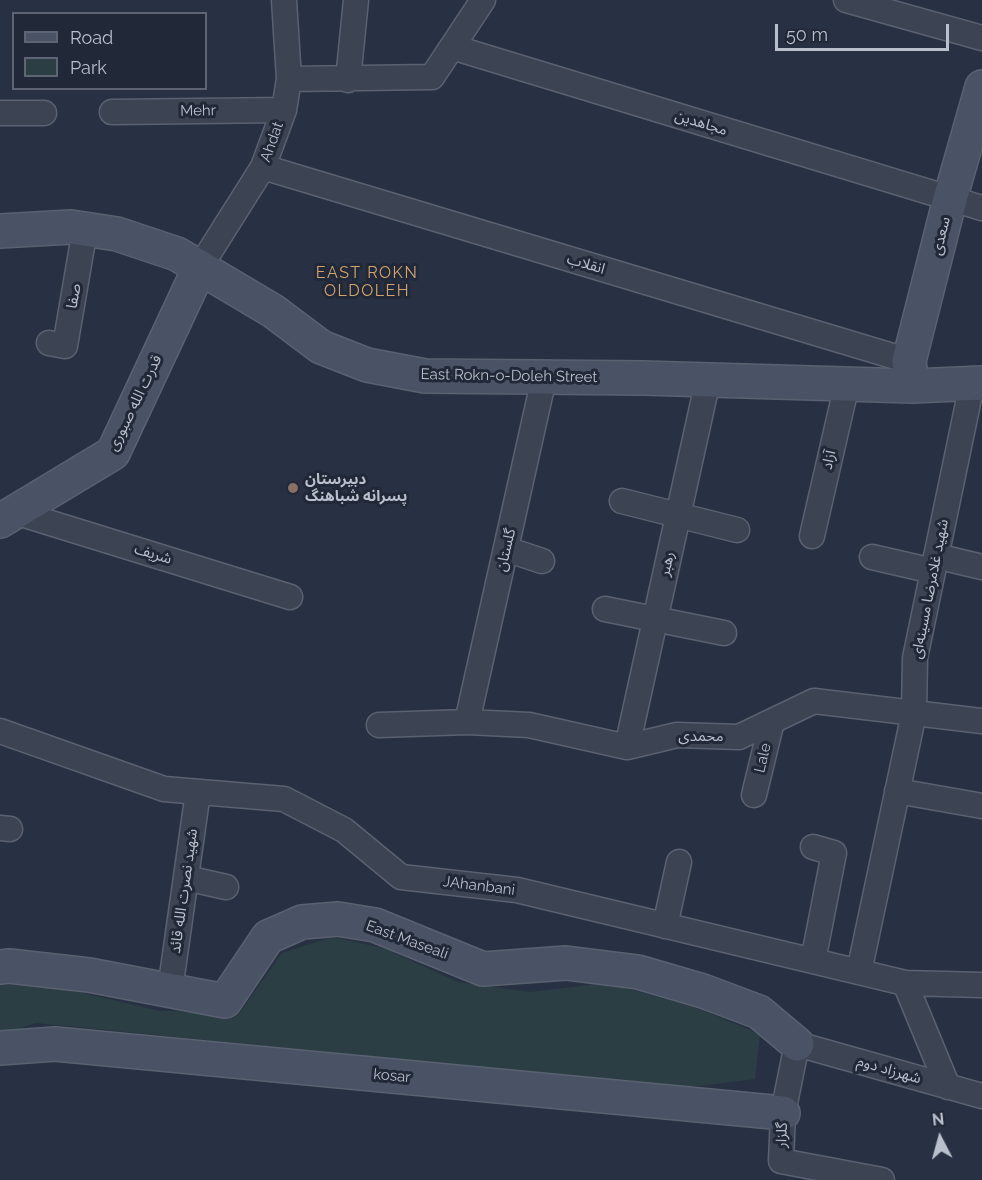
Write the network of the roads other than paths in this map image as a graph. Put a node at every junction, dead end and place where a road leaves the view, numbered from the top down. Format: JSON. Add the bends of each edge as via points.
{"nodes":[{"id":1,"x":284,"y":0,"type":"edge"},
{"id":2,"x":356,"y":0,"type":"edge"},
{"id":3,"x":483,"y":0,"type":"edge"},
{"id":4,"x":846,"y":0,"type":"edge"},
{"id":5,"x":982,"y":38,"type":"edge"},
{"id":6,"x":452,"y":47,"type":"junction"},
{"id":7,"x":289,"y":79,"type":"junction"},
{"id":8,"x":348,"y":80,"type":"junction"},
{"id":9,"x":982,"y":87,"type":"edge"},
{"id":10,"x":284,"y":110,"type":"junction"},
{"id":11,"x":112,"y":112,"type":"dead end"},
{"id":12,"x":0,"y":113,"type":"edge"},
{"id":13,"x":44,"y":113,"type":"dead end"},
{"id":14,"x":263,"y":167,"type":"junction"},
{"id":15,"x":950,"y":199,"type":"junction"},
{"id":16,"x":982,"y":208,"type":"edge"},
{"id":17,"x":85,"y":230,"type":"junction"},
{"id":18,"x":0,"y":231,"type":"edge"},
{"id":19,"x":200,"y":267,"type":"junction"},
{"id":20,"x":49,"y":343,"type":"dead end"},
{"id":21,"x":911,"y":373,"type":"junction"},
{"id":22,"x":544,"y":378,"type":"junction"},
{"id":23,"x":708,"y":380,"type":"junction"},
{"id":24,"x":847,"y":384,"type":"junction"},
{"id":25,"x":977,"y":384,"type":"edge"},
{"id":26,"x":622,"y":501,"type":"dead end"},
{"id":27,"x":678,"y":515,"type":"junction"},
{"id":28,"x":8,"y":516,"type":"edge"},
{"id":29,"x":737,"y":530,"type":"dead end"},
{"id":30,"x":812,"y":536,"type":"dead end"},
{"id":31,"x":506,"y":549,"type":"junction"},
{"id":32,"x":872,"y":557,"type":"dead end"},
{"id":33,"x":542,"y":561,"type":"dead end"},
{"id":34,"x":935,"y":564,"type":"junction"},
{"id":35,"x":982,"y":567,"type":"edge"},
{"id":36,"x":290,"y":597,"type":"dead end"},
{"id":37,"x":605,"y":609,"type":"dead end"},
{"id":38,"x":655,"y":619,"type":"junction"},
{"id":39,"x":724,"y":633,"type":"dead end"},
{"id":40,"x":914,"y":712,"type":"junction"},
{"id":41,"x":772,"y":721,"type":"junction"},
{"id":42,"x":982,"y":721,"type":"edge"},
{"id":43,"x":467,"y":722,"type":"junction"},
{"id":44,"x":379,"y":725,"type":"dead end"},
{"id":45,"x":0,"y":731,"type":"edge"},
{"id":46,"x":627,"y":747,"type":"junction"},
{"id":47,"x":897,"y":791,"type":"junction"},
{"id":48,"x":198,"y":792,"type":"junction"},
{"id":49,"x":754,"y":795,"type":"dead end"},
{"id":50,"x":982,"y":806,"type":"edge"},
{"id":51,"x":813,"y":847,"type":"dead end"},
{"id":52,"x":679,"y":862,"type":"dead end"},
{"id":53,"x":186,"y":878,"type":"junction"},
{"id":54,"x":226,"y":886,"type":"dead end"},
{"id":55,"x":665,"y":926,"type":"junction"},
{"id":56,"x":813,"y":961,"type":"junction"},
{"id":57,"x":0,"y":967,"type":"edge"},
{"id":58,"x":859,"y":972,"type":"junction"},
{"id":59,"x":905,"y":983,"type":"junction"},
{"id":60,"x":982,"y":985,"type":"edge"},
{"id":61,"x":170,"y":990,"type":"junction"},
{"id":62,"x":796,"y":1044,"type":"junction"},
{"id":63,"x":0,"y":1048,"type":"edge"},
{"id":64,"x":948,"y":1087,"type":"junction"},
{"id":65,"x":982,"y":1096,"type":"edge"},
{"id":66,"x":783,"y":1113,"type":"junction"},
{"id":67,"x":780,"y":1170,"type":"edge"},
{"id":68,"x":819,"y":1174,"type":"edge"},
{"id":69,"x":882,"y":1180,"type":"edge"}],
"edges":[{"from":1,"to":7,"type":"street","name":"Ahdat"},
{"from":2,"to":8,"type":"street"},
{"from":3,"to":6,"type":"street"},
{"from":4,"to":5,"type":"street"},
{"from":6,"to":8,"type":"street","via":[[432,77]]},
{"from":6,"to":15,"type":"street","name":"مجاهدین"},
{"from":7,"to":8,"type":"street"},
{"from":7,"to":10,"type":"street","name":"Ahdat"},
{"from":9,"to":15,"type":"street","name":"سعدی"},
{"from":10,"to":11,"type":"street","name":"Mehr"},
{"from":10,"to":14,"type":"street","name":"Ahdat"},
{"from":12,"to":13,"type":"street"},
{"from":14,"to":19,"type":"street","name":"Ahdat"},
{"from":14,"to":21,"type":"street","name":"انقلاب"},
{"from":15,"to":16,"type":"street","name":"مجاهدین"},
{"from":15,"to":21,"type":"street","name":"سعدی"},
{"from":17,"to":18,"type":"street","name":"East Rokn-o-Doleh Street","via":[[71,227]]},
{"from":17,"to":19,"type":"street","name":"East Rokn-o-Doleh Street","via":[[117,234],[177,254]]},
{"from":17,"to":20,"type":"street","name":"صفا","via":[[65,346]]},
{"from":19,"to":22,"type":"street","name":"East Rokn-o-Doleh Street","via":[[273,311],[321,347],[367,365],[424,376]]},
{"from":19,"to":28,"type":"street","name":"قدرت الله صبوری","via":[[113,453]]},
{"from":21,"to":24,"type":"street","name":"East Rokn-o-Doleh Street"},
{"from":21,"to":25,"type":"street","name":"East Rokn-o-Doleh Street"},
{"from":22,"to":23,"type":"street","name":"East Rokn-o-Doleh Street"},
{"from":22,"to":31,"type":"street","name":"گلستان"},
{"from":23,"to":24,"type":"street","name":"East Rokn-o-Doleh Street"},
{"from":23,"to":27,"type":"street","name":"رهبر"},
{"from":24,"to":30,"type":"street","name":"آزاد"},
{"from":25,"to":34,"type":"street","name":"شهید غلامرضا مسینه‌ای"},
{"from":26,"to":27,"type":"street"},
{"from":27,"to":29,"type":"street"},
{"from":27,"to":38,"type":"street","name":"رهبر"},
{"from":28,"to":36,"type":"street","name":"شریف"},
{"from":31,"to":33,"type":"street"},
{"from":31,"to":43,"type":"street","name":"گلستان"},
{"from":32,"to":34,"type":"street"},
{"from":34,"to":35,"type":"street"},
{"from":34,"to":40,"type":"street","name":"شهید غلامرضا مسینه‌ای","via":[[915,658]]},
{"from":37,"to":38,"type":"street"},
{"from":38,"to":39,"type":"street"},
{"from":38,"to":46,"type":"street","name":"رهبر"},
{"from":40,"to":41,"type":"street","name":"محمدی","via":[[814,701]]},
{"from":40,"to":42,"type":"street","name":"محمدی"},
{"from":40,"to":47,"type":"street","name":"شهید غلامرضا مسینه‌ای"},
{"from":41,"to":46,"type":"street","name":"محمدی","via":[[739,737],[677,735]]},
{"from":41,"to":49,"type":"street","name":"Lale"},
{"from":43,"to":44,"type":"street","name":"محمدی"},
{"from":43,"to":46,"type":"street","name":"محمدی","via":[[529,725]]},
{"from":45,"to":48,"type":"street","name":"JAhanbani","via":[[164,789]]},
{"from":47,"to":50,"type":"street"},
{"from":47,"to":58,"type":"street","name":"شهید غلامرضا مسینه‌ای"},
{"from":48,"to":53,"type":"street","name":"شهید نصرت الله قائد"},
{"from":48,"to":55,"type":"street","name":"JAhanbani","via":[[284,799],[344,830],[401,878],[517,891]]},
{"from":51,"to":56,"type":"street","via":[[834,852]]},
{"from":52,"to":55,"type":"street"},
{"from":53,"to":54,"type":"street"},
{"from":53,"to":61,"type":"street","name":"شهید نصرت الله قائد"},
{"from":55,"to":56,"type":"street","name":"JAhanbani"},
{"from":56,"to":58,"type":"street","name":"JAhanbani"},
{"from":57,"to":61,"type":"street","name":"East Maseali","via":[[89,975]]},
{"from":58,"to":59,"type":"street","name":"JAhanbani"},
{"from":59,"to":60,"type":"street","name":"JAhanbani"},
{"from":59,"to":64,"type":"street"},
{"from":61,"to":62,"type":"street","name":"East Maseali","via":[[225,1001],[268,937],[302,922],[338,919],[375,925],[483,969],[566,963],[638,972],[759,1012]]},
{"from":62,"to":64,"type":"street","name":"شهرزاد دوم"},
{"from":62,"to":66,"type":"street","name":"گلزار"},
{"from":63,"to":66,"type":"street","name":"kosar","via":[[55,1044]]},
{"from":64,"to":65,"type":"street","name":"شهرزاد دوم"},
{"from":66,"to":67,"type":"street","name":"گلزار"},
{"from":67,"to":68,"type":"street","name":"گلزار"},
{"from":68,"to":69,"type":"street","name":"گلزار"}]}
